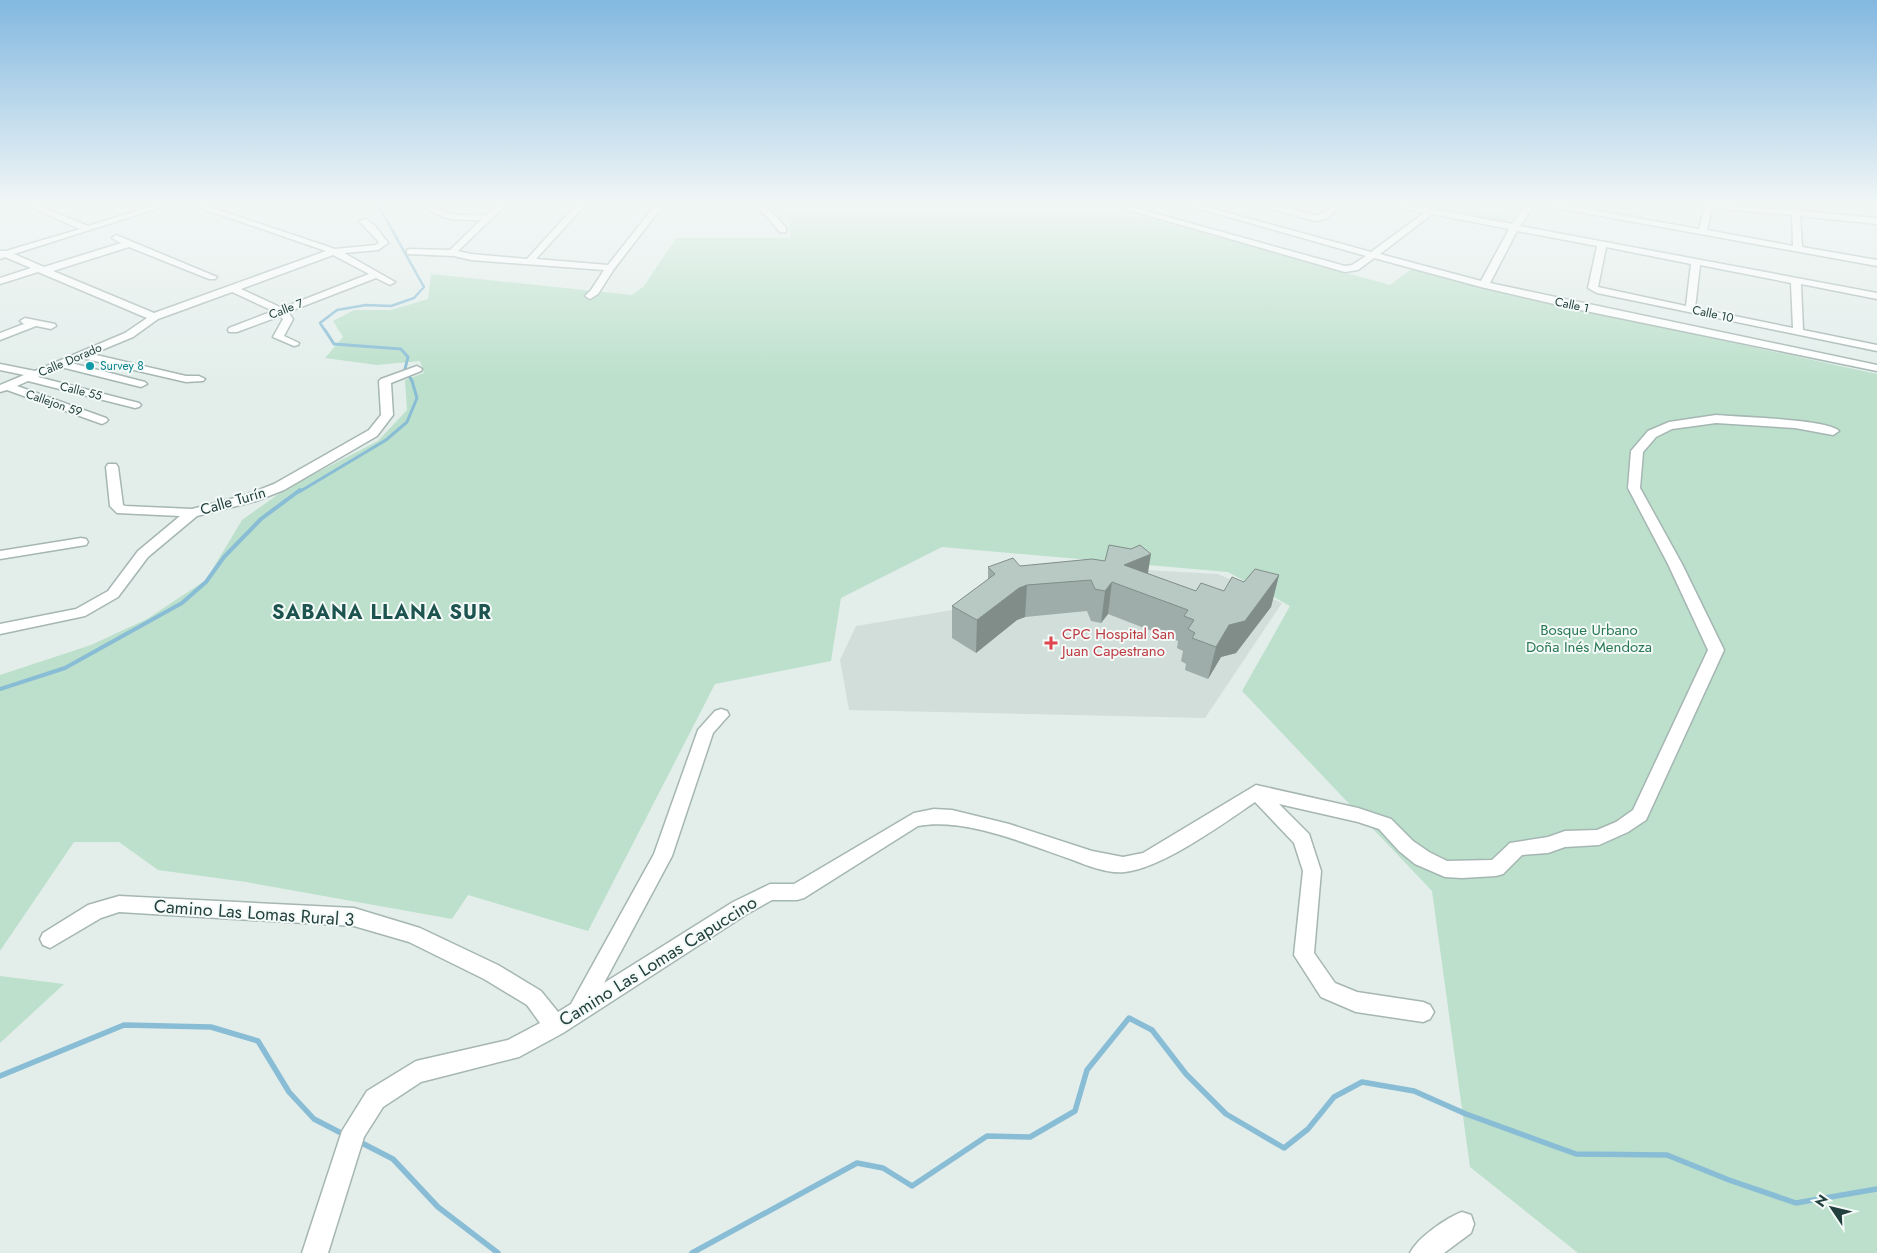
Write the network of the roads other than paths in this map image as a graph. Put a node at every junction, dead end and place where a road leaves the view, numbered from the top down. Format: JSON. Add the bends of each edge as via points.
{"nodes":[{"id":1,"x":20,"y":261,"type":"edge"},
{"id":2,"x":69,"y":261,"type":"edge"},
{"id":3,"x":172,"y":261,"type":"edge"},
{"id":4,"x":306,"y":261,"type":"edge"},
{"id":5,"x":350,"y":261,"type":"edge"},
{"id":6,"x":520,"y":261,"type":"edge"},
{"id":7,"x":615,"y":261,"type":"edge"},
{"id":8,"x":1316,"y":261,"type":"edge"},
{"id":9,"x":1364,"y":261,"type":"edge"},
{"id":10,"x":1396,"y":261,"type":"edge"},
{"id":11,"x":1496,"y":261,"type":"edge"},
{"id":12,"x":1598,"y":261,"type":"edge"},
{"id":13,"x":528,"y":262,"type":"joint"},
{"id":14,"x":1696,"y":262,"type":"joint"},
{"id":15,"x":610,"y":268,"type":"junction"},
{"id":16,"x":40,"y":270,"type":"junction"},
{"id":17,"x":376,"y":275,"type":"junction"},
{"id":18,"x":212,"y":277,"type":"dead end"},
{"id":19,"x":0,"y":280,"type":"edge"},
{"id":20,"x":1796,"y":280,"type":"junction"},
{"id":21,"x":390,"y":282,"type":"dead end"},
{"id":22,"x":1484,"y":285,"type":"junction"},
{"id":23,"x":232,"y":288,"type":"junction"},
{"id":24,"x":590,"y":296,"type":"dead end"},
{"id":25,"x":1877,"y":296,"type":"edge"},
{"id":26,"x":1690,"y":309,"type":"junction"},
{"id":27,"x":281,"y":310,"type":"junction"},
{"id":28,"x":154,"y":317,"type":"junction"},
{"id":29,"x":1732,"y":318,"type":"junction"},
{"id":30,"x":20,"y":321,"type":"dead end"},
{"id":31,"x":35,"y":323,"type":"junction"},
{"id":32,"x":51,"y":326,"type":"dead end"},
{"id":33,"x":233,"y":330,"type":"dead end"},
{"id":34,"x":1798,"y":332,"type":"junction"},
{"id":35,"x":0,"y":337,"type":"edge"},
{"id":36,"x":1729,"y":337,"type":"junction"},
{"id":37,"x":294,"y":343,"type":"dead end"},
{"id":38,"x":1877,"y":348,"type":"edge"},
{"id":39,"x":82,"y":355,"type":"junction"},
{"id":40,"x":61,"y":364,"type":"junction"},
{"id":41,"x":0,"y":367,"type":"edge"},
{"id":42,"x":1877,"y":368,"type":"edge"},
{"id":43,"x":417,"y":369,"type":"dead end"},
{"id":44,"x":31,"y":376,"type":"junction"},
{"id":45,"x":199,"y":379,"type":"dead end"},
{"id":46,"x":141,"y":384,"type":"dead end"},
{"id":47,"x":3,"y":388,"type":"edge"},
{"id":48,"x":135,"y":405,"type":"dead end"},
{"id":49,"x":102,"y":420,"type":"dead end"},
{"id":50,"x":1833,"y":431,"type":"dead end"},
{"id":51,"x":112,"y":468,"type":"dead end"},
{"id":52,"x":192,"y":513,"type":"junction"},
{"id":53,"x":81,"y":542,"type":"dead end"},
{"id":54,"x":0,"y":555,"type":"edge"},
{"id":55,"x":0,"y":629,"type":"edge"},
{"id":56,"x":721,"y":715,"type":"dead end"},
{"id":57,"x":1256,"y":792,"type":"junction"},
{"id":58,"x":50,"y":939,"type":"dead end"},
{"id":59,"x":578,"y":1009,"type":"junction"},
{"id":60,"x":1423,"y":1012,"type":"dead end"},
{"id":61,"x":555,"y":1026,"type":"junction"},
{"id":62,"x":1462,"y":1224,"type":"dead end"},
{"id":63,"x":316,"y":1253,"type":"edge"},
{"id":64,"x":1423,"y":1253,"type":"edge"}],
"edges":[{"from":1,"to":16,"type":"street"},
{"from":2,"to":16,"type":"street"},
{"from":3,"to":18,"type":"street"},
{"from":4,"to":23,"type":"street"},
{"from":5,"to":17,"type":"street"},
{"from":6,"to":13,"type":"street"},
{"from":7,"to":15,"type":"street"},
{"from":8,"to":9,"type":"street","via":[[1345,269],[1355,268]]},
{"from":10,"to":22,"type":"street","name":"Calle 1"},
{"from":11,"to":22,"type":"street"},
{"from":12,"to":26,"type":"street","name":"Calle 10","via":[[1593,288]]},
{"from":13,"to":15,"type":"street"},
{"from":14,"to":20,"type":"street"},
{"from":14,"to":26,"type":"street"},
{"from":15,"to":24,"type":"street"},
{"from":16,"to":19,"type":"street"},
{"from":16,"to":28,"type":"street"},
{"from":17,"to":21,"type":"street"},
{"from":17,"to":27,"type":"street","name":"Calle 7"},
{"from":20,"to":25,"type":"street"},
{"from":20,"to":34,"type":"street"},
{"from":22,"to":36,"type":"street","name":"Calle 1"},
{"from":23,"to":27,"type":"street"},
{"from":23,"to":28,"type":"street"},
{"from":26,"to":29,"type":"street","name":"Calle 10"},
{"from":27,"to":33,"type":"street","name":"Calle 7"},
{"from":27,"to":37,"type":"street","via":[[288,320],[278,337]]},
{"from":28,"to":39,"type":"street","name":"Calle Dorado","via":[[139,329]]},
{"from":29,"to":34,"type":"street","name":"Calle 10"},
{"from":29,"to":36,"type":"street"},
{"from":30,"to":31,"type":"street"},
{"from":31,"to":32,"type":"street"},
{"from":31,"to":35,"type":"street"},
{"from":34,"to":38,"type":"street","name":"Calle 10"},
{"from":36,"to":42,"type":"street","name":"Calle 1"},
{"from":39,"to":40,"type":"street","name":"Calle Dorado"},
{"from":39,"to":45,"type":"street","via":[[186,379]]},
{"from":40,"to":44,"type":"street","name":"Calle Dorado"},
{"from":40,"to":46,"type":"street"},
{"from":41,"to":44,"type":"street","name":"Calle 55"},
{"from":43,"to":52,"type":"street","name":"Calle Turín","via":[[384,381],[387,415],[373,433],[279,487],[251,498]]},
{"from":44,"to":47,"type":"street","name":"Calle Dorado"},
{"from":44,"to":48,"type":"street","name":"Calle 55"},
{"from":47,"to":49,"type":"street","name":"Callejon 59"},
{"from":50,"to":57,"type":"street","via":[[1795,424],[1716,419],[1669,426],[1652,434],[1636,450],[1634,488],[1716,650],[1640,815],[1622,827],[1599,837],[1565,839],[1548,845],[1517,848],[1496,868],[1444,869],[1406,846],[1385,824]]},
{"from":51,"to":52,"type":"street","via":[[117,506],[122,510]]},
{"from":52,"to":55,"type":"street","name":"Calle Turín","via":[[144,554],[113,594],[80,613]]},
{"from":53,"to":54,"type":"street"},
{"from":56,"to":59,"type":"street","via":[[706,730],[663,856]]},
{"from":57,"to":59,"type":"street","name":"Camino Las Lomas Capuccino","via":[[1147,860],[1123,865],[1092,859],[1026,836],[952,817],[914,820],[797,892],[770,892],[740,908]]},
{"from":57,"to":60,"type":"street","via":[[1302,839],[1312,871],[1304,955],[1328,990],[1356,1002]]},
{"from":58,"to":61,"type":"street","name":"Camino Las Lomas Rural 3","via":[[95,911],[119,904],[354,917],[413,934],[491,972],[534,998]]},
{"from":59,"to":61,"type":"street","name":"Camino Las Lomas Capuccino"},
{"from":61,"to":63,"type":"street","name":"Camino Las Lomas Capuccino","via":[[511,1050],[416,1072],[375,1099],[354,1131]]},
{"from":62,"to":64,"type":"street"}]}
